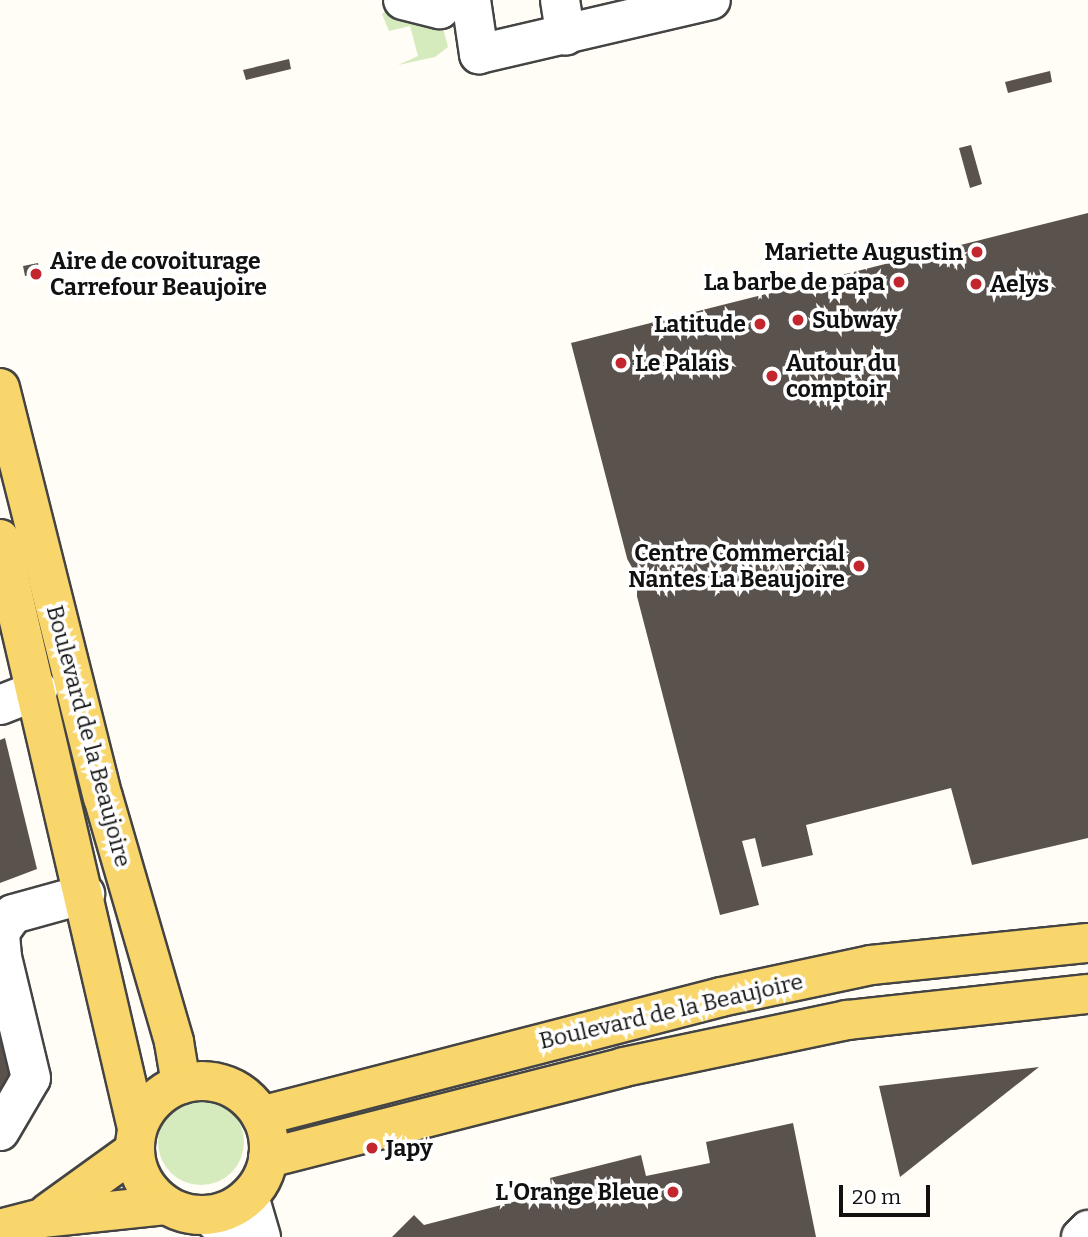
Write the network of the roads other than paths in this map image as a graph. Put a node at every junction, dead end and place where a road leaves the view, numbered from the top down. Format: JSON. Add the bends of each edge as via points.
{"nodes":[{"id":1,"x":403,"y":0,"type":"edge"},
{"id":2,"x":448,"y":0,"type":"edge"},
{"id":3,"x":471,"y":0,"type":"edge"},
{"id":4,"x":711,"y":0,"type":"edge"},
{"id":5,"x":563,"y":18,"type":"edge"},
{"id":6,"x":0,"y":388,"type":"edge"},
{"id":7,"x":0,"y":539,"type":"edge"},
{"id":8,"x":38,"y":691,"type":"junction"},
{"id":9,"x":0,"y":705,"type":"edge"},
{"id":10,"x":85,"y":894,"type":"junction"},
{"id":11,"x":1088,"y":943,"type":"edge"},
{"id":12,"x":1088,"y":994,"type":"edge"},
{"id":13,"x":181,"y":1084,"type":"junction"},
{"id":14,"x":261,"y":1116,"type":"junction"},
{"id":15,"x":0,"y":1131,"type":"edge"},
{"id":16,"x":136,"y":1140,"type":"junction"},
{"id":17,"x":268,"y":1158,"type":"junction"},
{"id":18,"x":249,"y":1196,"type":"junction"},
{"id":19,"x":165,"y":1205,"type":"junction"},
{"id":20,"x":42,"y":1218,"type":"junction"},
{"id":21,"x":220,"y":1226,"type":"edge"},
{"id":22,"x":0,"y":1230,"type":"edge"},
{"id":23,"x":1088,"y":1230,"type":"edge"},
{"id":24,"x":261,"y":1237,"type":"edge"},
{"id":25,"x":1081,"y":1237,"type":"edge"}],
"edges":[{"from":1,"to":2,"type":"street","via":[[440,9]]},
{"from":3,"to":5,"type":"street","via":[[480,54]]},
{"from":4,"to":5,"type":"street"},
{"from":6,"to":13,"type":"main road","name":"Boulevard de la Beaujoire","via":[[103,797],[174,1042]]},
{"from":7,"to":8,"type":"main road","name":"Boulevard de la Beaujoire"},
{"from":8,"to":9,"type":"street"},
{"from":8,"to":10,"type":"main road","name":"Boulevard de la Beaujoire"},
{"from":10,"to":15,"type":"street","via":[[13,914],[0,932],[31,1078]]},
{"from":10,"to":16,"type":"main road","name":"Boulevard de la Beaujoire"},
{"from":11,"to":14,"type":"main road","name":"Boulevard de la Beaujoire","via":[[857,968],[721,997]]},
{"from":12,"to":17,"type":"main road","name":"Boulevard de la Beaujoire","via":[[847,1020],[624,1067]]},
{"from":13,"to":14,"type":"main road","via":[[218,1083],[235,1090]]},
{"from":13,"to":16,"type":"main road","via":[[147,1109]]},
{"from":14,"to":17,"type":"main road"},
{"from":16,"to":19,"type":"main road","via":[[144,1181]]},
{"from":16,"to":20,"type":"main road"},
{"from":17,"to":18,"type":"main road","via":[[262,1179]]},
{"from":18,"to":21,"type":"main road","via":[[230,1209]]},
{"from":18,"to":24,"type":"street"},
{"from":19,"to":20,"type":"main road"},
{"from":19,"to":21,"type":"main road"},
{"from":20,"to":22,"type":"main road"},
{"from":23,"to":25,"type":"street"}]}
